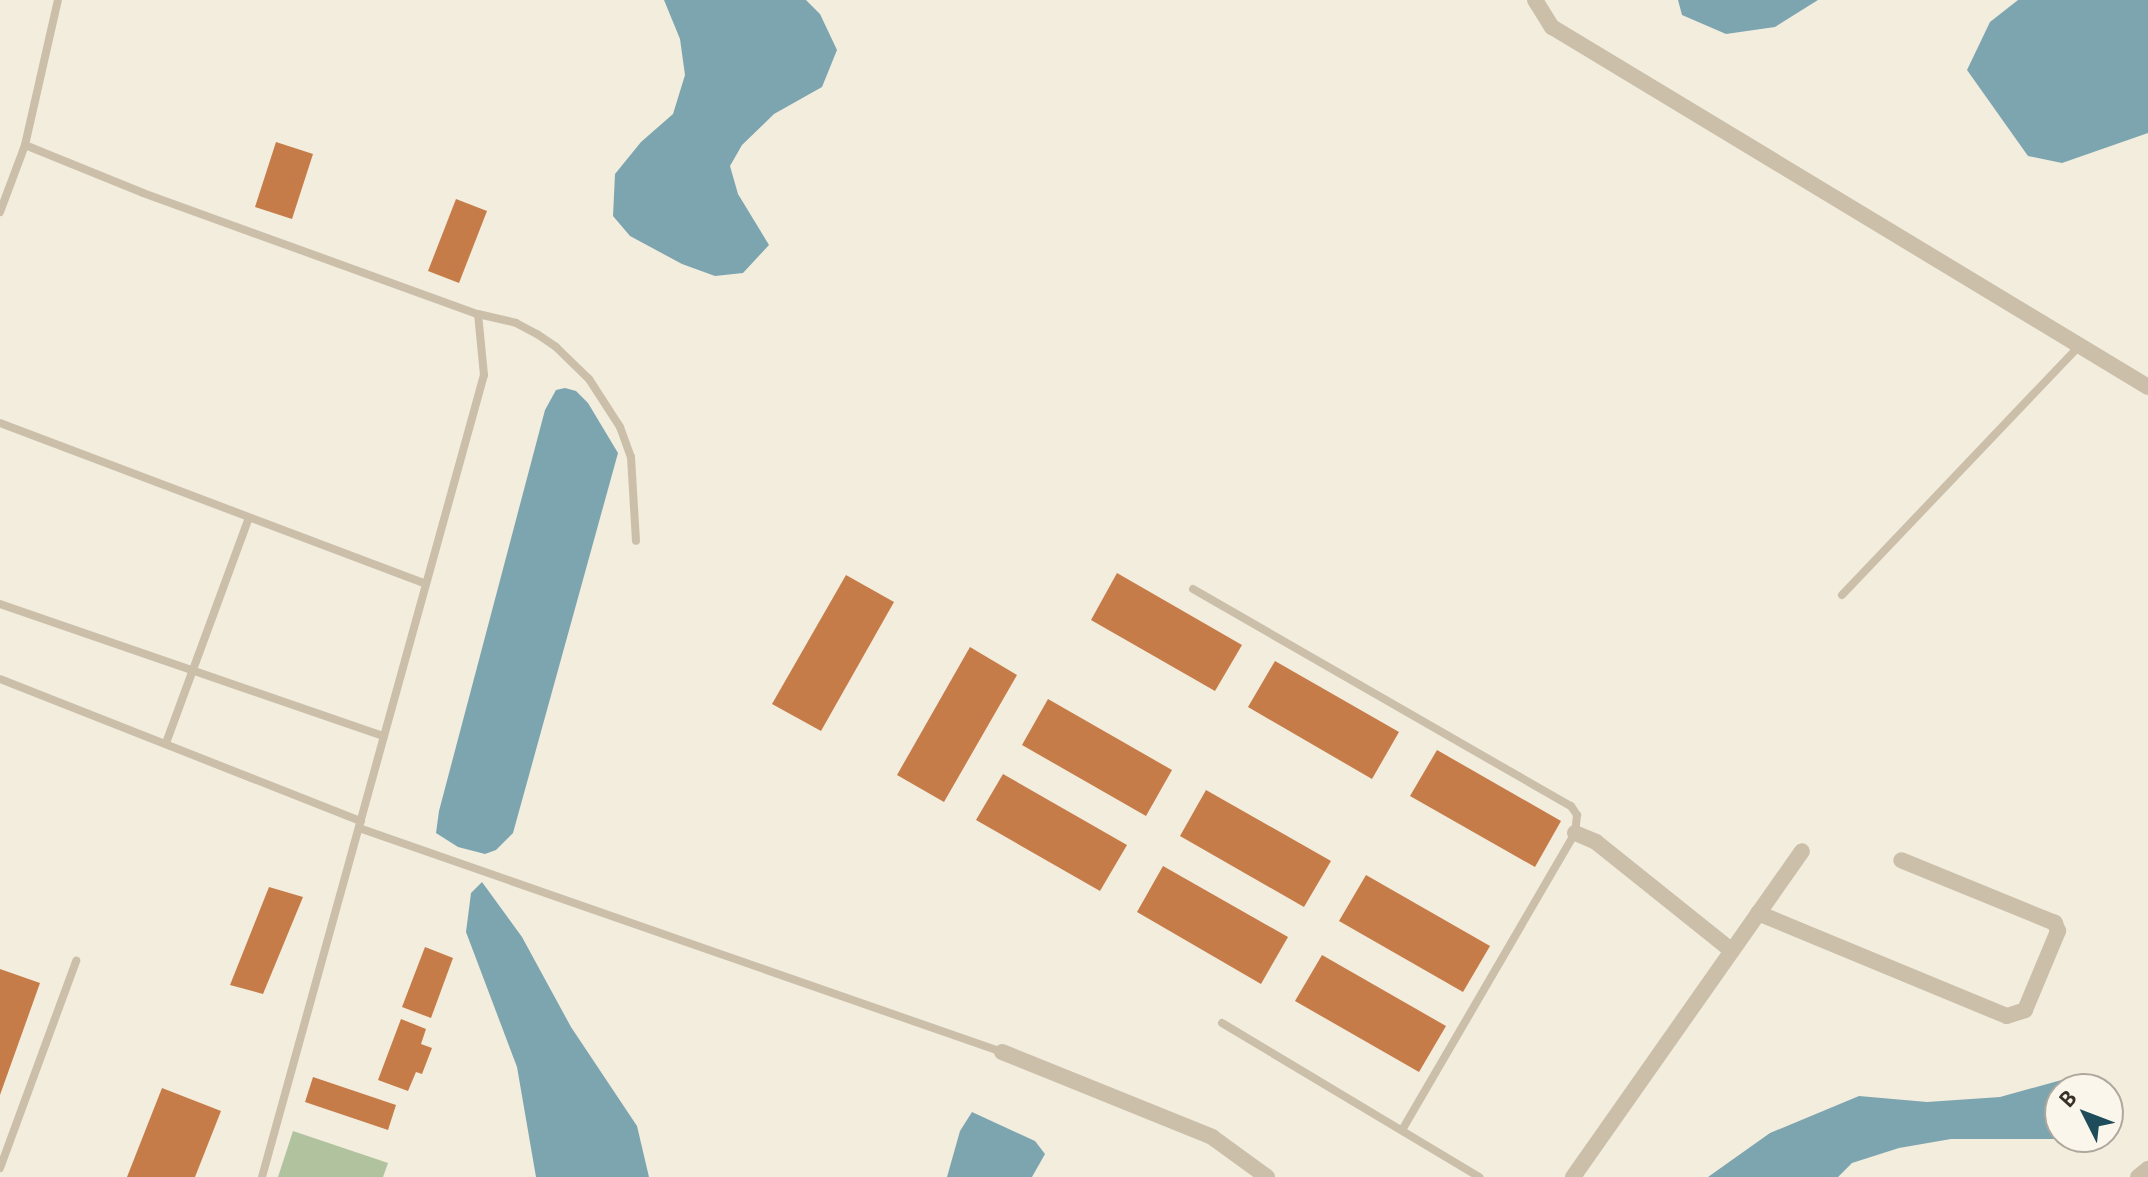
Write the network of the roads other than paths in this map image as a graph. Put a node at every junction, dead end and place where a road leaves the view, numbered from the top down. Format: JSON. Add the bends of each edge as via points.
{"nodes":[{"id":1,"x":58,"y":0,"type":"edge"},
{"id":2,"x":1535,"y":0,"type":"edge"},
{"id":3,"x":25,"y":145,"type":"junction"},
{"id":4,"x":0,"y":212,"type":"edge"},
{"id":5,"x":478,"y":314,"type":"junction"},
{"id":6,"x":2080,"y":346,"type":"junction"},
{"id":7,"x":2148,"y":387,"type":"edge"},
{"id":8,"x":0,"y":423,"type":"edge"},
{"id":9,"x":249,"y":518,"type":"junction"},
{"id":10,"x":636,"y":541,"type":"dead end"},
{"id":11,"x":426,"y":584,"type":"junction"},
{"id":12,"x":1193,"y":589,"type":"dead end"},
{"id":13,"x":1842,"y":595,"type":"dead end"},
{"id":14,"x":0,"y":604,"type":"edge"},
{"id":15,"x":191,"y":670,"type":"junction"},
{"id":16,"x":0,"y":679,"type":"edge"},
{"id":17,"x":384,"y":736,"type":"junction"},
{"id":18,"x":166,"y":743,"type":"junction"},
{"id":19,"x":360,"y":824,"type":"junction"},
{"id":20,"x":1575,"y":833,"type":"junction"},
{"id":21,"x":1802,"y":851,"type":"dead end"},
{"id":22,"x":1901,"y":860,"type":"dead end"},
{"id":23,"x":1758,"y":913,"type":"junction"},
{"id":24,"x":1732,"y":951,"type":"junction"},
{"id":25,"x":76,"y":961,"type":"dead end"},
{"id":26,"x":1222,"y":1023,"type":"dead end"},
{"id":27,"x":1002,"y":1052,"type":"joint"},
{"id":28,"x":1403,"y":1129,"type":"junction"},
{"id":29,"x":0,"y":1168,"type":"edge"},
{"id":30,"x":2148,"y":1169,"type":"edge"},
{"id":31,"x":262,"y":1177,"type":"edge"},
{"id":32,"x":1267,"y":1177,"type":"edge"},
{"id":33,"x":1479,"y":1177,"type":"edge"},
{"id":34,"x":1573,"y":1177,"type":"edge"},
{"id":35,"x":2138,"y":1177,"type":"edge"}],
"edges":[{"from":1,"to":3,"type":"lane"},
{"from":2,"to":6,"type":"street","via":[[1552,27]]},
{"from":3,"to":4,"type":"lane"},
{"from":3,"to":5,"type":"lane"},
{"from":5,"to":10,"type":"lane","via":[[516,323],[556,347],[607,403],[631,457]]},
{"from":5,"to":11,"type":"lane","via":[[484,375]]},
{"from":6,"to":7,"type":"street"},
{"from":6,"to":13,"type":"lane"},
{"from":8,"to":9,"type":"lane"},
{"from":9,"to":11,"type":"lane"},
{"from":9,"to":15,"type":"lane"},
{"from":11,"to":17,"type":"lane"},
{"from":12,"to":20,"type":"lane","via":[[1571,806],[1577,815]]},
{"from":14,"to":15,"type":"lane"},
{"from":15,"to":17,"type":"lane"},
{"from":15,"to":18,"type":"lane"},
{"from":16,"to":18,"type":"lane"},
{"from":17,"to":19,"type":"lane"},
{"from":18,"to":19,"type":"lane"},
{"from":19,"to":27,"type":"lane"},
{"from":19,"to":31,"type":"lane"},
{"from":20,"to":24,"type":"street","via":[[1596,842]]},
{"from":20,"to":28,"type":"lane"},
{"from":21,"to":23,"type":"street"},
{"from":22,"to":23,"type":"street","via":[[2055,923],[2058,931],[2025,1010],[2007,1016]]},
{"from":23,"to":24,"type":"street"},
{"from":24,"to":34,"type":"street"},
{"from":25,"to":29,"type":"lane"},
{"from":26,"to":28,"type":"lane"},
{"from":27,"to":32,"type":"street","via":[[1212,1137]]},
{"from":28,"to":33,"type":"lane"},
{"from":30,"to":35,"type":"street"}]}
